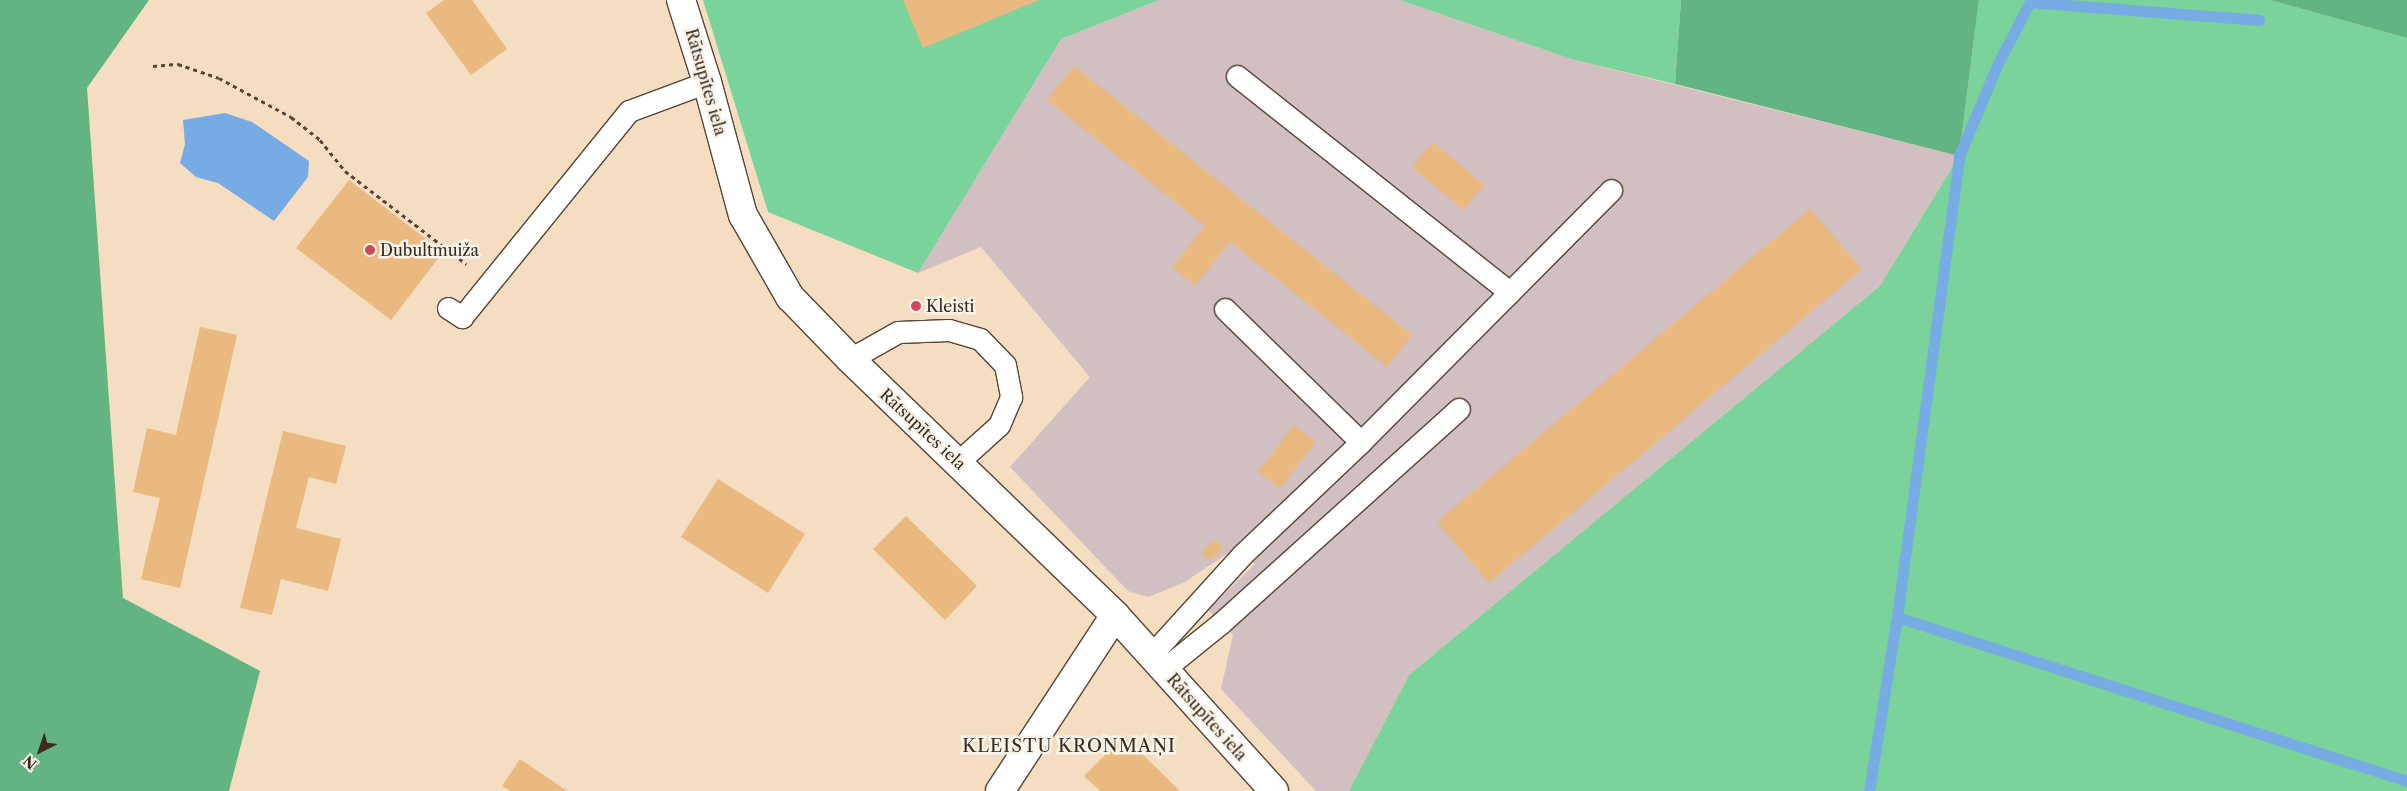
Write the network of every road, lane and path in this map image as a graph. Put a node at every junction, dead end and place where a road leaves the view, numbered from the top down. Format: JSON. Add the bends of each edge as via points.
{"nodes":[{"id":1,"x":681,"y":0,"type":"edge"},
{"id":2,"x":153,"y":66,"type":"dead end"},
{"id":3,"x":1237,"y":76,"type":"dead end"},
{"id":4,"x":708,"y":82,"type":"junction"},
{"id":5,"x":1611,"y":190,"type":"dead end"},
{"id":6,"x":490,"y":282,"type":"junction"},
{"id":7,"x":1510,"y":292,"type":"junction"},
{"id":8,"x":448,"y":308,"type":"dead end"},
{"id":9,"x":1225,"y":309,"type":"dead end"},
{"id":10,"x":850,"y":359,"type":"junction"},
{"id":11,"x":1458,"y":409,"type":"dead end"},
{"id":12,"x":1361,"y":442,"type":"junction"},
{"id":13,"x":958,"y":462,"type":"junction"},
{"id":14,"x":1115,"y":615,"type":"junction"},
{"id":15,"x":1157,"y":662,"type":"junction"},
{"id":16,"x":1000,"y":791,"type":"edge"},
{"id":17,"x":1274,"y":791,"type":"edge"}],
"edges":[{"from":1,"to":4,"type":"street","name":"Rātsupītes iela"},
{"from":2,"to":6,"type":"path","via":[[178,64],[218,78],[291,117],[320,140],[345,170]]},
{"from":3,"to":7,"type":"lane"},
{"from":4,"to":6,"type":"lane","via":[[629,110]]},
{"from":4,"to":10,"type":"street","name":"Rātsupītes iela","via":[[743,214],[790,297]]},
{"from":5,"to":7,"type":"lane"},
{"from":6,"to":8,"type":"lane","via":[[462,317]]},
{"from":7,"to":12,"type":"lane"},
{"from":9,"to":12,"type":"lane"},
{"from":10,"to":13,"type":"street","name":"Rātsupītes iela"},
{"from":10,"to":13,"type":"lane","via":[[898,332],[949,330],[980,339],[1005,365],[1011,397],[999,425]]},
{"from":11,"to":15,"type":"lane","via":[[1221,624]]},
{"from":12,"to":15,"type":"lane","via":[[1243,554]]},
{"from":13,"to":14,"type":"street","name":"Rātsupītes iela"},
{"from":14,"to":15,"type":"street","name":"Rātsupītes iela"},
{"from":14,"to":16,"type":"street"},
{"from":15,"to":17,"type":"street","name":"Rātsupītes iela"}]}
